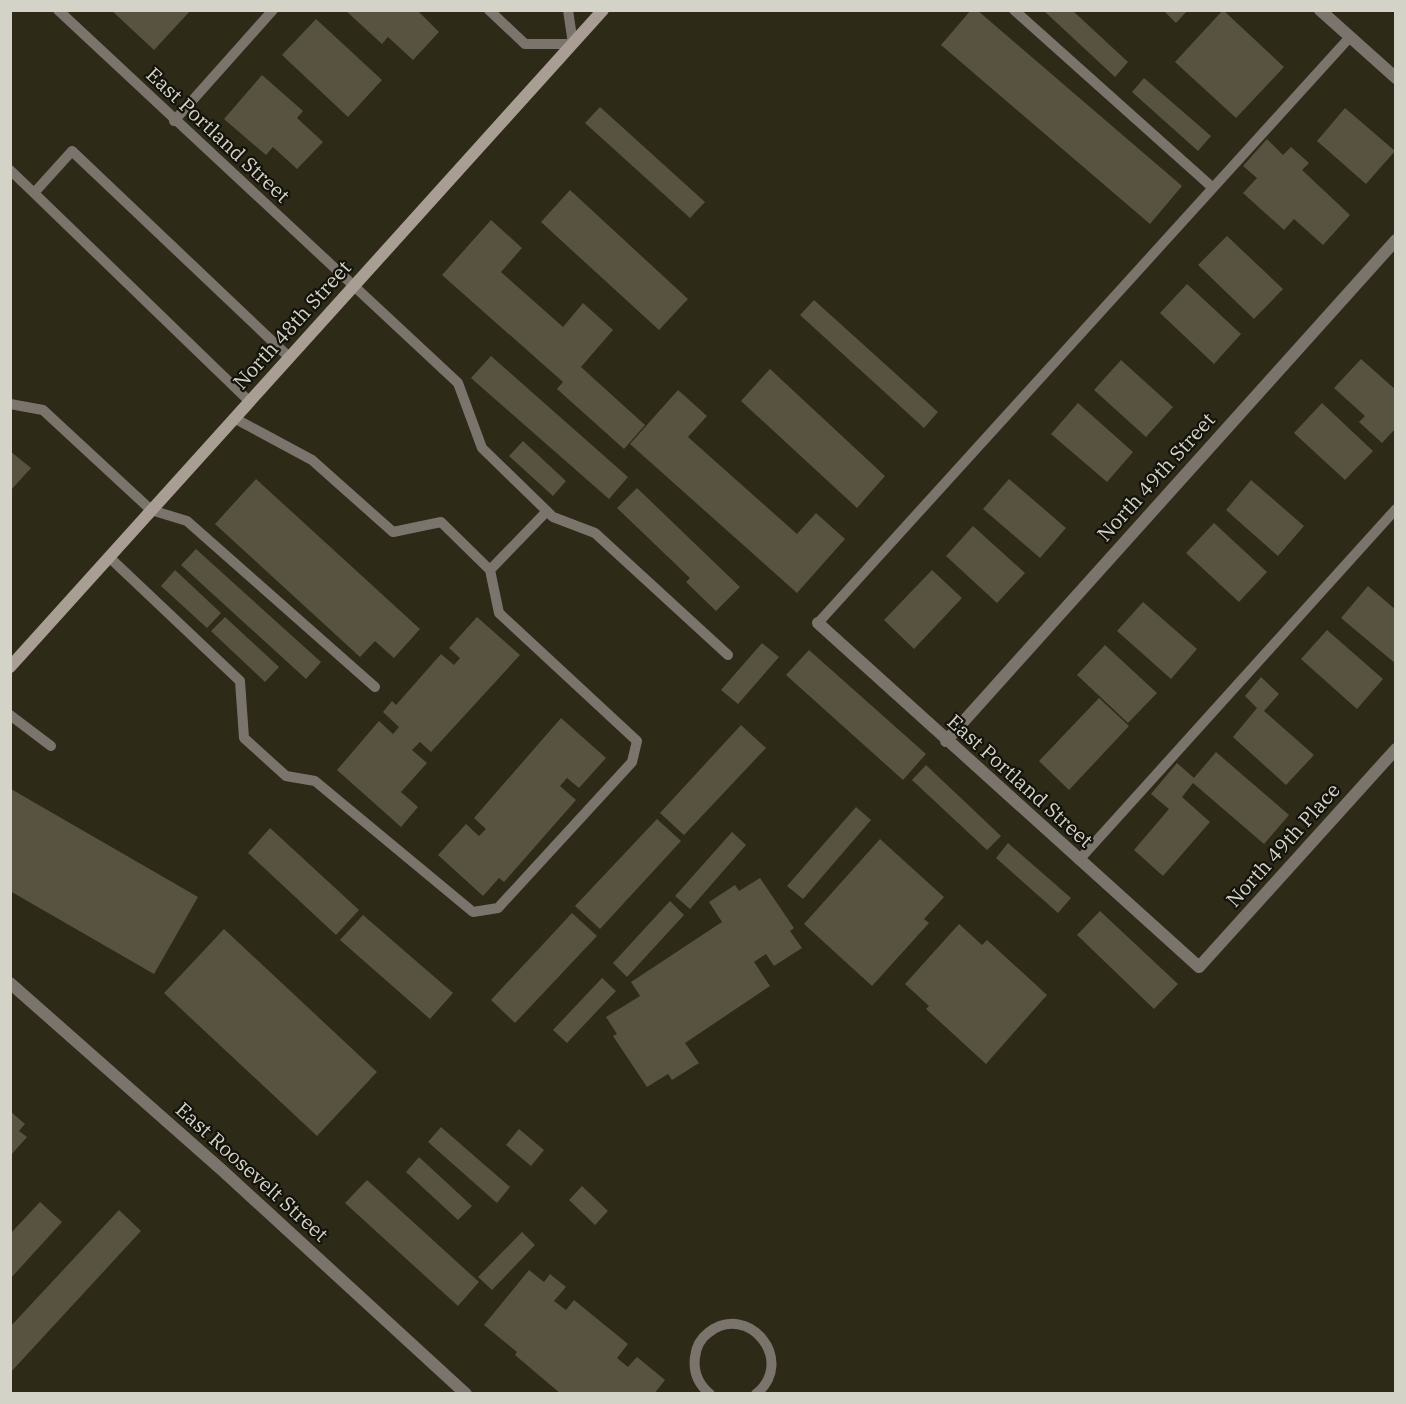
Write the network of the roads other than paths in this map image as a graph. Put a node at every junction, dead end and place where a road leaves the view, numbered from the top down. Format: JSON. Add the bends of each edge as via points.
{"nodes":[{"id":1,"x":58,"y":10,"type":"edge"},
{"id":2,"x":273,"y":10,"type":"edge"},
{"id":3,"x":489,"y":10,"type":"edge"},
{"id":4,"x":568,"y":10,"type":"edge"},
{"id":5,"x":603,"y":10,"type":"edge"},
{"id":6,"x":1014,"y":10,"type":"edge"},
{"id":7,"x":1320,"y":10,"type":"edge"},
{"id":8,"x":1350,"y":37,"type":"junction"},
{"id":9,"x":573,"y":44,"type":"junction"},
{"id":10,"x":1395,"y":78,"type":"edge"},
{"id":11,"x":174,"y":121,"type":"junction"},
{"id":12,"x":10,"y":170,"type":"edge"},
{"id":13,"x":1212,"y":188,"type":"junction"},
{"id":14,"x":34,"y":194,"type":"junction"},
{"id":15,"x":1395,"y":240,"type":"edge"},
{"id":16,"x":352,"y":287,"type":"junction"},
{"id":17,"x":289,"y":357,"type":"junction"},
{"id":18,"x":249,"y":401,"type":"junction"},
{"id":19,"x":10,"y":404,"type":"edge"},
{"id":20,"x":234,"y":418,"type":"junction"},
{"id":21,"x":1395,"y":509,"type":"edge"},
{"id":22,"x":151,"y":510,"type":"junction"},
{"id":23,"x":547,"y":511,"type":"junction"},
{"id":24,"x":109,"y":557,"type":"junction"},
{"id":25,"x":490,"y":570,"type":"junction"},
{"id":26,"x":818,"y":623,"type":"joint"},
{"id":27,"x":728,"y":655,"type":"dead end"},
{"id":28,"x":10,"y":666,"type":"edge"},
{"id":29,"x":375,"y":687,"type":"dead end"},
{"id":30,"x":10,"y":715,"type":"edge"},
{"id":31,"x":946,"y":741,"type":"junction"},
{"id":32,"x":51,"y":746,"type":"dead end"},
{"id":33,"x":1395,"y":749,"type":"edge"},
{"id":34,"x":1079,"y":860,"type":"junction"},
{"id":35,"x":1199,"y":967,"type":"joint"},
{"id":36,"x":10,"y":983,"type":"edge"},
{"id":37,"x":466,"y":1394,"type":"edge"},
{"id":38,"x":710,"y":1394,"type":"edge"},
{"id":39,"x":756,"y":1394,"type":"edge"}],
"edges":[{"from":1,"to":11,"type":"lane","name":"East Portland Street"},
{"from":2,"to":11,"type":"lane"},
{"from":3,"to":9,"type":"lane","via":[[525,44]]},
{"from":4,"to":9,"type":"lane"},
{"from":5,"to":9,"type":"street","name":"North 48th Street"},
{"from":6,"to":13,"type":"lane"},
{"from":7,"to":8,"type":"street"},
{"from":8,"to":10,"type":"street"},
{"from":8,"to":13,"type":"lane"},
{"from":9,"to":16,"type":"street","name":"North 48th Street"},
{"from":11,"to":16,"type":"lane","name":"East Portland Street"},
{"from":12,"to":14,"type":"lane"},
{"from":13,"to":26,"type":"lane"},
{"from":14,"to":17,"type":"lane","via":[[72,151]]},
{"from":14,"to":18,"type":"lane"},
{"from":15,"to":31,"type":"street","name":"North 49th Street"},
{"from":16,"to":17,"type":"street","name":"North 48th Street"},
{"from":16,"to":23,"type":"lane","name":"East Portland Street","via":[[458,383],[482,448]]},
{"from":17,"to":18,"type":"street","name":"North 48th Street"},
{"from":18,"to":20,"type":"street","name":"North 48th Street"},
{"from":19,"to":22,"type":"lane","via":[[43,410]]},
{"from":20,"to":22,"type":"street","name":"North 48th Street"},
{"from":20,"to":25,"type":"lane","via":[[312,460],[393,532],[441,522]]},
{"from":21,"to":34,"type":"lane"},
{"from":22,"to":24,"type":"street","name":"North 48th Street"},
{"from":22,"to":29,"type":"lane","via":[[187,521]]},
{"from":23,"to":25,"type":"lane"},
{"from":23,"to":27,"type":"lane","name":"East Portland Street","via":[[595,533]]},
{"from":24,"to":25,"type":"lane","via":[[240,681],[244,738],[286,776],[315,781],[473,912],[498,908],[509,897],[632,762],[637,741],[499,613]]},
{"from":24,"to":28,"type":"street","name":"North 48th Street"},
{"from":26,"to":31,"type":"street","name":"East Portland Street"},
{"from":30,"to":32,"type":"lane"},
{"from":31,"to":34,"type":"street","name":"East Portland Street"},
{"from":33,"to":35,"type":"street","name":"North 49th Place"},
{"from":34,"to":35,"type":"street","name":"East Portland Street"},
{"from":36,"to":37,"type":"street","name":"East Roosevelt Street"},
{"from":38,"to":39,"type":"lane","via":[[698,1380],[695,1350],[709,1332],[730,1323],[759,1333],[768,1345],[770,1375]]}]}
